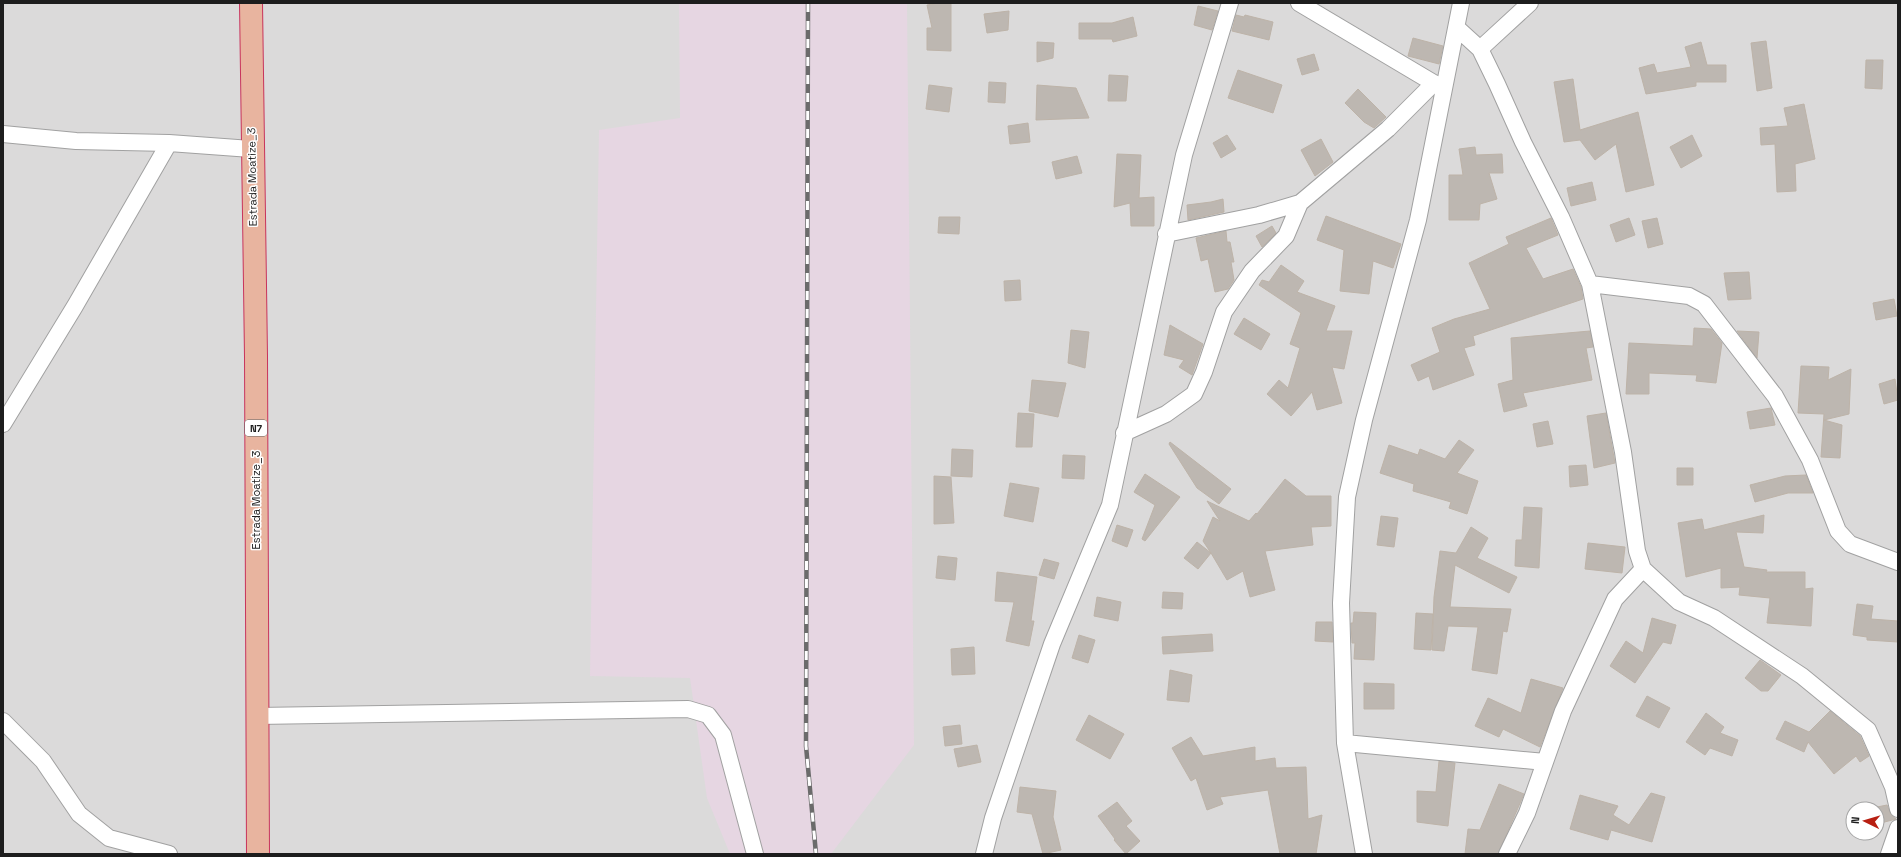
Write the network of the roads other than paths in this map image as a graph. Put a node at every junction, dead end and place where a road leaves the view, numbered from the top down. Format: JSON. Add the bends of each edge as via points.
{"nodes":[{"id":1,"x":251,"y":3,"type":"edge"},
{"id":2,"x":1230,"y":3,"type":"edge"},
{"id":3,"x":1299,"y":3,"type":"edge"},
{"id":4,"x":1461,"y":3,"type":"edge"},
{"id":5,"x":1530,"y":3,"type":"edge"},
{"id":6,"x":1457,"y":28,"type":"junction"},
{"id":7,"x":1480,"y":49,"type":"junction"},
{"id":8,"x":1440,"y":87,"type":"junction"},
{"id":9,"x":3,"y":134,"type":"edge"},
{"id":10,"x":169,"y":143,"type":"junction"},
{"id":11,"x":251,"y":149,"type":"junction"},
{"id":12,"x":1300,"y":203,"type":"junction"},
{"id":13,"x":1166,"y":234,"type":"junction"},
{"id":14,"x":1590,"y":284,"type":"junction"},
{"id":15,"x":3,"y":424,"type":"edge"},
{"id":16,"x":1124,"y":433,"type":"junction"},
{"id":17,"x":1898,"y":562,"type":"edge"},
{"id":18,"x":1643,"y":569,"type":"junction"},
{"id":19,"x":258,"y":716,"type":"junction"},
{"id":20,"x":3,"y":720,"type":"edge"},
{"id":21,"x":1346,"y":743,"type":"junction"},
{"id":22,"x":1545,"y":762,"type":"junction"},
{"id":23,"x":1898,"y":808,"type":"edge"},
{"id":24,"x":1898,"y":828,"type":"edge"},
{"id":25,"x":1363,"y":853,"type":"edge"},
{"id":26,"x":169,"y":854,"type":"edge"},
{"id":27,"x":258,"y":854,"type":"edge"},
{"id":28,"x":755,"y":854,"type":"edge"},
{"id":29,"x":984,"y":854,"type":"edge"},
{"id":30,"x":1507,"y":854,"type":"edge"},
{"id":31,"x":1889,"y":854,"type":"edge"}],
"edges":[{"from":1,"to":11,"type":"highway","name":"Estrada Moatize_3","number":"N7"},
{"from":2,"to":13,"type":"street","via":[[1184,155]]},
{"from":3,"to":8,"type":"street"},
{"from":4,"to":6,"type":"street"},
{"from":5,"to":7,"type":"street"},
{"from":6,"to":7,"type":"street"},
{"from":6,"to":8,"type":"street"},
{"from":7,"to":14,"type":"street","via":[[1561,216]]},
{"from":8,"to":12,"type":"street"},
{"from":8,"to":21,"type":"street","via":[[1418,220],[1364,420],[1347,498],[1341,603]]},
{"from":9,"to":10,"type":"street","via":[[76,141]]},
{"from":10,"to":11,"type":"street"},
{"from":10,"to":15,"type":"street","via":[[76,306]]},
{"from":11,"to":19,"type":"highway","name":"Estrada Moatize_3","number":"N7","via":[[256,356]]},
{"from":12,"to":13,"type":"street","via":[[1258,215]]},
{"from":12,"to":16,"type":"street","via":[[1286,236],[1252,271],[1224,312],[1194,394],[1166,414]]},
{"from":13,"to":16,"type":"street"},
{"from":14,"to":17,"type":"street","via":[[1690,296],[1704,304],[1775,396],[1810,460],[1838,531],[1850,544]]},
{"from":14,"to":18,"type":"street","via":[[1623,452],[1637,551]]},
{"from":16,"to":29,"type":"street","via":[[1110,505],[1052,644],[993,818]]},
{"from":18,"to":22,"type":"street","via":[[1615,600],[1563,711]]},
{"from":18,"to":23,"type":"street","via":[[1679,602],[1714,618],[1802,676],[1868,730],[1893,787]]},
{"from":19,"to":27,"type":"highway","name":"Estrada Moatize_3","number":"N7"},
{"from":19,"to":28,"type":"street","via":[[688,709],[708,716],[724,735]]},
{"from":20,"to":26,"type":"street","via":[[43,761],[78,814],[109,838]]},
{"from":21,"to":22,"type":"street"},
{"from":21,"to":25,"type":"street"},
{"from":22,"to":30,"type":"street","via":[[1527,813]]},
{"from":24,"to":31,"type":"street"}]}
